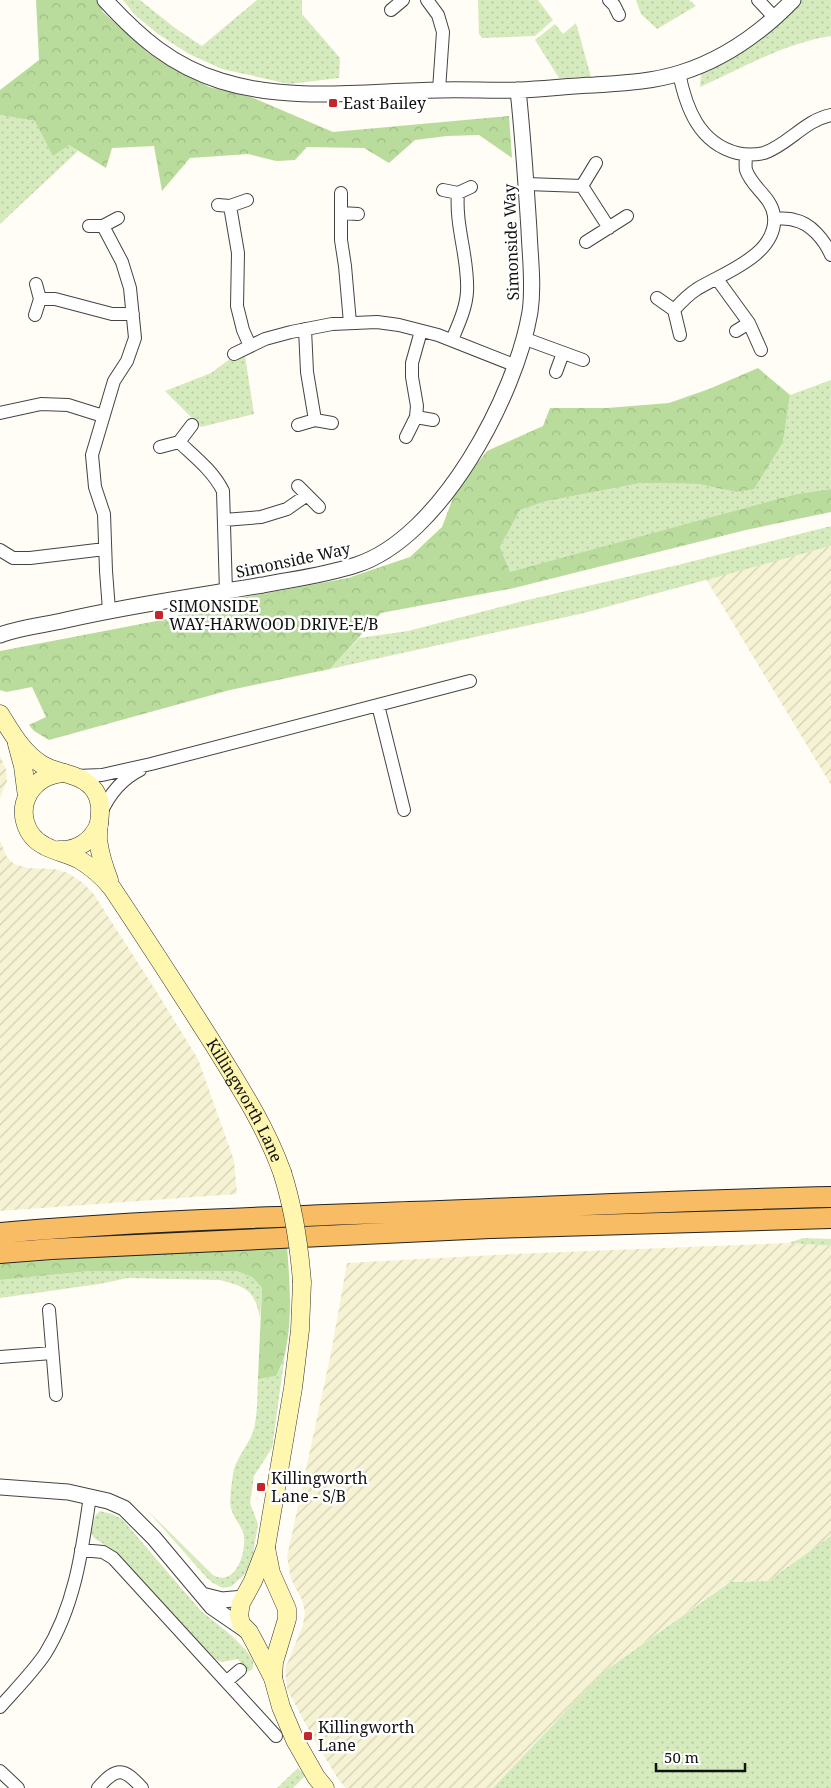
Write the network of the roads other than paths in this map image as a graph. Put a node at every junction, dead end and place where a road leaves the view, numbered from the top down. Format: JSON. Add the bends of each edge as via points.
{"nodes":[{"id":1,"x":105,"y":0,"type":"edge"},
{"id":2,"x":403,"y":0,"type":"edge"},
{"id":3,"x":426,"y":0,"type":"edge"},
{"id":4,"x":609,"y":0,"type":"edge"},
{"id":5,"x":758,"y":0,"type":"edge"},
{"id":6,"x":793,"y":0,"type":"edge"},
{"id":7,"x":391,"y":10,"type":"dead end"},
{"id":8,"x":619,"y":15,"type":"dead end"},
{"id":9,"x":775,"y":18,"type":"junction"},
{"id":10,"x":680,"y":73,"type":"junction"},
{"id":11,"x":439,"y":90,"type":"junction"},
{"id":12,"x":518,"y":90,"type":"junction"},
{"id":13,"x":831,"y":115,"type":"edge"},
{"id":14,"x":746,"y":155,"type":"junction"},
{"id":15,"x":596,"y":163,"type":"dead end"},
{"id":16,"x":527,"y":184,"type":"junction"},
{"id":17,"x":582,"y":186,"type":"junction"},
{"id":18,"x":471,"y":188,"type":"dead end"},
{"id":19,"x":443,"y":190,"type":"dead end"},
{"id":20,"x":341,"y":192,"type":"dead end"},
{"id":21,"x":458,"y":192,"type":"junction"},
{"id":22,"x":247,"y":200,"type":"dead end"},
{"id":23,"x":341,"y":213,"type":"junction"},
{"id":24,"x":358,"y":214,"type":"dead end"},
{"id":25,"x":627,"y":216,"type":"dead end"},
{"id":26,"x":118,"y":218,"type":"dead end"},
{"id":27,"x":774,"y":218,"type":"junction"},
{"id":28,"x":89,"y":226,"type":"dead end"},
{"id":29,"x":103,"y":226,"type":"junction"},
{"id":30,"x":608,"y":228,"type":"junction"},
{"id":31,"x":586,"y":242,"type":"dead end"},
{"id":32,"x":831,"y":255,"type":"edge"},
{"id":33,"x":717,"y":279,"type":"junction"},
{"id":34,"x":36,"y":284,"type":"dead end"},
{"id":35,"x":657,"y":298,"type":"dead end"},
{"id":36,"x":40,"y":299,"type":"junction"},
{"id":37,"x":674,"y":310,"type":"junction"},
{"id":38,"x":133,"y":314,"type":"junction"},
{"id":39,"x":35,"y":315,"type":"dead end"},
{"id":40,"x":749,"y":323,"type":"junction"},
{"id":41,"x":350,"y":324,"type":"junction"},
{"id":42,"x":305,"y":330,"type":"junction"},
{"id":43,"x":421,"y":331,"type":"junction"},
{"id":44,"x":736,"y":331,"type":"dead end"},
{"id":45,"x":680,"y":334,"type":"dead end"},
{"id":46,"x":523,"y":338,"type":"junction"},
{"id":47,"x":452,"y":340,"type":"junction"},
{"id":48,"x":250,"y":346,"type":"junction"},
{"id":49,"x":761,"y":350,"type":"dead end"},
{"id":50,"x":563,"y":353,"type":"junction"},
{"id":51,"x":234,"y":354,"type":"dead end"},
{"id":52,"x":583,"y":360,"type":"dead end"},
{"id":53,"x":514,"y":365,"type":"junction"},
{"id":54,"x":556,"y":372,"type":"dead end"},
{"id":55,"x":0,"y":413,"type":"edge"},
{"id":56,"x":103,"y":416,"type":"junction"},
{"id":57,"x":416,"y":417,"type":"junction"},
{"id":58,"x":314,"y":420,"type":"junction"},
{"id":59,"x":433,"y":420,"type":"dead end"},
{"id":60,"x":332,"y":423,"type":"dead end"},
{"id":61,"x":192,"y":424,"type":"dead end"},
{"id":62,"x":298,"y":425,"type":"dead end"},
{"id":63,"x":406,"y":436,"type":"dead end"},
{"id":64,"x":179,"y":442,"type":"junction"},
{"id":65,"x":160,"y":447,"type":"dead end"},
{"id":66,"x":318,"y":507,"type":"dead end"},
{"id":67,"x":224,"y":520,"type":"junction"},
{"id":68,"x":105,"y":548,"type":"junction"},
{"id":69,"x":0,"y":550,"type":"edge"},
{"id":70,"x":226,"y":592,"type":"junction"},
{"id":71,"x":109,"y":610,"type":"junction"},
{"id":72,"x":0,"y":636,"type":"edge"},
{"id":73,"x":470,"y":681,"type":"dead end"},
{"id":74,"x":378,"y":705,"type":"junction"},
{"id":75,"x":0,"y":714,"type":"edge"},
{"id":76,"x":16,"y":740,"type":"junction"},
{"id":77,"x":151,"y":764,"type":"junction"},
{"id":78,"x":70,"y":775,"type":"junction"},
{"id":79,"x":27,"y":798,"type":"junction"},
{"id":80,"x":404,"y":810,"type":"dead end"},
{"id":81,"x":100,"y":818,"type":"junction"},
{"id":82,"x":59,"y":850,"type":"junction"},
{"id":83,"x":112,"y":888,"type":"junction"},
{"id":84,"x":831,"y":1197,"type":"edge"},
{"id":85,"x":831,"y":1218,"type":"edge"},
{"id":86,"x":0,"y":1233,"type":"edge"},
{"id":87,"x":0,"y":1253,"type":"edge"},
{"id":88,"x":50,"y":1310,"type":"dead end"},
{"id":89,"x":52,"y":1353,"type":"junction"},
{"id":90,"x":0,"y":1357,"type":"edge"},
{"id":91,"x":56,"y":1395,"type":"dead end"},
{"id":92,"x":0,"y":1487,"type":"edge"},
{"id":93,"x":90,"y":1496,"type":"junction"},
{"id":94,"x":266,"y":1546,"type":"junction"},
{"id":95,"x":81,"y":1550,"type":"junction"},
{"id":96,"x":202,"y":1595,"type":"junction"},
{"id":97,"x":281,"y":1596,"type":"junction"},
{"id":98,"x":245,"y":1597,"type":"junction"},
{"id":99,"x":285,"y":1623,"type":"junction"},
{"id":100,"x":248,"y":1632,"type":"junction"},
{"id":101,"x":240,"y":1670,"type":"dead end"},
{"id":102,"x":272,"y":1678,"type":"junction"},
{"id":103,"x":227,"y":1681,"type":"junction"},
{"id":104,"x":0,"y":1707,"type":"edge"},
{"id":105,"x":276,"y":1736,"type":"dead end"},
{"id":106,"x":0,"y":1771,"type":"edge"},
{"id":107,"x":18,"y":1788,"type":"edge"},
{"id":108,"x":98,"y":1788,"type":"edge"},
{"id":109,"x":142,"y":1788,"type":"edge"},
{"id":110,"x":325,"y":1788,"type":"edge"}],
"edges":[{"from":1,"to":11,"type":"street","via":[[157,50],[188,68],[249,88],[277,93]]},
{"from":2,"to":7,"type":"street"},
{"from":3,"to":11,"type":"street","via":[[438,16],[443,32]]},
{"from":4,"to":8,"type":"street"},
{"from":5,"to":9,"type":"street"},
{"from":6,"to":9,"type":"street"},
{"from":9,"to":10,"type":"street","via":[[728,53]]},
{"from":10,"to":12,"type":"street","via":[[639,83]]},
{"from":10,"to":14,"type":"street","via":[[688,106],[702,132],[711,142]]},
{"from":11,"to":12,"type":"street"},
{"from":12,"to":16,"type":"street","name":"Simonside Way"},
{"from":13,"to":14,"type":"street","via":[[808,125],[764,153]]},
{"from":14,"to":27,"type":"street","via":[[746,169],[770,204]]},
{"from":15,"to":17,"type":"street"},
{"from":16,"to":17,"type":"street"},
{"from":16,"to":46,"type":"street","name":"Simonside Way","via":[[531,282],[530,311]]},
{"from":17,"to":30,"type":"street"},
{"from":18,"to":21,"type":"street"},
{"from":19,"to":21,"type":"street"},
{"from":20,"to":23,"type":"street"},
{"from":21,"to":47,"type":"street","via":[[457,211],[466,264],[467,293],[463,314]]},
{"from":22,"to":48,"type":"street","via":[[224,205],[238,253],[237,306]]},
{"from":23,"to":24,"type":"street"},
{"from":23,"to":41,"type":"street"},
{"from":25,"to":30,"type":"street"},
{"from":26,"to":29,"type":"street"},
{"from":27,"to":32,"type":"street","via":[[795,220],[810,228]]},
{"from":27,"to":33,"type":"street","via":[[769,238],[754,256]]},
{"from":28,"to":29,"type":"street"},
{"from":29,"to":38,"type":"street","via":[[122,262]]},
{"from":30,"to":31,"type":"street"},
{"from":33,"to":37,"type":"street","via":[[697,289]]},
{"from":33,"to":40,"type":"street"},
{"from":34,"to":36,"type":"street"},
{"from":35,"to":37,"type":"street"},
{"from":36,"to":38,"type":"street","via":[[55,299],[112,314]]},
{"from":36,"to":39,"type":"street"},
{"from":37,"to":45,"type":"street"},
{"from":38,"to":56,"type":"street","via":[[135,338],[127,361],[114,380]]},
{"from":40,"to":44,"type":"street"},
{"from":40,"to":49,"type":"street"},
{"from":41,"to":42,"type":"street"},
{"from":41,"to":43,"type":"street","via":[[377,322]]},
{"from":42,"to":48,"type":"street","via":[[265,339]]},
{"from":42,"to":58,"type":"street"},
{"from":43,"to":47,"type":"street"},
{"from":43,"to":57,"type":"street","via":[[412,364]]},
{"from":46,"to":50,"type":"street"},
{"from":46,"to":53,"type":"street","name":"Simonside Way"},
{"from":47,"to":53,"type":"street"},
{"from":48,"to":51,"type":"street"},
{"from":50,"to":52,"type":"street"},
{"from":50,"to":54,"type":"street"},
{"from":53,"to":70,"type":"street","name":"Simonside Way","via":[[489,427],[468,464],[443,498],[405,538],[358,565]]},
{"from":55,"to":56,"type":"street","via":[[41,404],[68,405]]},
{"from":56,"to":68,"type":"street","via":[[92,455],[95,487],[104,514]]},
{"from":57,"to":59,"type":"street"},
{"from":57,"to":63,"type":"street"},
{"from":58,"to":60,"type":"street"},
{"from":58,"to":62,"type":"street"},
{"from":61,"to":64,"type":"street"},
{"from":64,"to":65,"type":"street"},
{"from":64,"to":67,"type":"street","via":[[217,479],[223,491]]},
{"from":66,"to":67,"type":"street","via":[[302,491],[287,510]]},
{"from":67,"to":70,"type":"street"},
{"from":68,"to":69,"type":"street","via":[[30,558],[13,558]]},
{"from":68,"to":71,"type":"street"},
{"from":70,"to":71,"type":"street","name":"Simonside Way"},
{"from":71,"to":72,"type":"street","name":"Simonside Way"},
{"from":73,"to":74,"type":"street"},
{"from":74,"to":77,"type":"street"},
{"from":74,"to":80,"type":"street"},
{"from":75,"to":76,"type":"main road"},
{"from":76,"to":78,"type":"main road","via":[[39,763]]},
{"from":76,"to":79,"type":"main road"},
{"from":77,"to":78,"type":"street","via":[[102,775]]},
{"from":77,"to":81,"type":"street","via":[[131,775],[109,796]]},
{"from":78,"to":79,"type":"main road","via":[[43,779]]},
{"from":78,"to":81,"type":"main road","via":[[84,780],[95,791],[100,804]]},
{"from":79,"to":82,"type":"main road","via":[[24,818],[29,832],[40,844]]},
{"from":81,"to":82,"type":"main road","via":[[94,833],[84,844],[70,850]]},
{"from":81,"to":83,"type":"main road","via":[[98,840]]},
{"from":82,"to":83,"type":"main road","via":[[88,864]]},
{"from":83,"to":94,"type":"main road","name":"Killingworth Lane","bridge":true,"via":[[249,1101],[265,1131],[292,1200],[302,1282],[301,1312],[297,1360]]},
{"from":84,"to":86,"type":"highway","via":[[208,1220]]},
{"from":85,"to":87,"type":"highway","via":[[480,1229]]},
{"from":88,"to":89,"type":"street"},
{"from":89,"to":90,"type":"street"},
{"from":89,"to":91,"type":"street"},
{"from":92,"to":93,"type":"street"},
{"from":93,"to":95,"type":"street"},
{"from":93,"to":96,"type":"street","via":[[129,1512]]},
{"from":94,"to":97,"type":"main road","via":[[271,1574]]},
{"from":94,"to":98,"type":"main road"},
{"from":95,"to":103,"type":"street","via":[[103,1552],[113,1558]]},
{"from":95,"to":104,"type":"street","via":[[70,1603],[59,1628],[34,1668]]},
{"from":96,"to":98,"type":"street","via":[[222,1600]]},
{"from":96,"to":100,"type":"street","via":[[218,1612]]},
{"from":97,"to":98,"type":"main road","via":[[262,1588]]},
{"from":97,"to":99,"type":"main road","via":[[287,1609]]},
{"from":98,"to":100,"type":"main road","via":[[239,1615]]},
{"from":99,"to":100,"type":"main road","via":[[271,1636],[261,1637]]},
{"from":99,"to":102,"type":"main road"},
{"from":100,"to":102,"type":"main road"},
{"from":101,"to":103,"type":"street"},
{"from":102,"to":110,"type":"main road","via":[[295,1740]]},
{"from":103,"to":105,"type":"street"},
{"from":106,"to":107,"type":"street"},
{"from":108,"to":109,"type":"street","via":[[106,1779],[121,1772],[130,1775]]}]}
